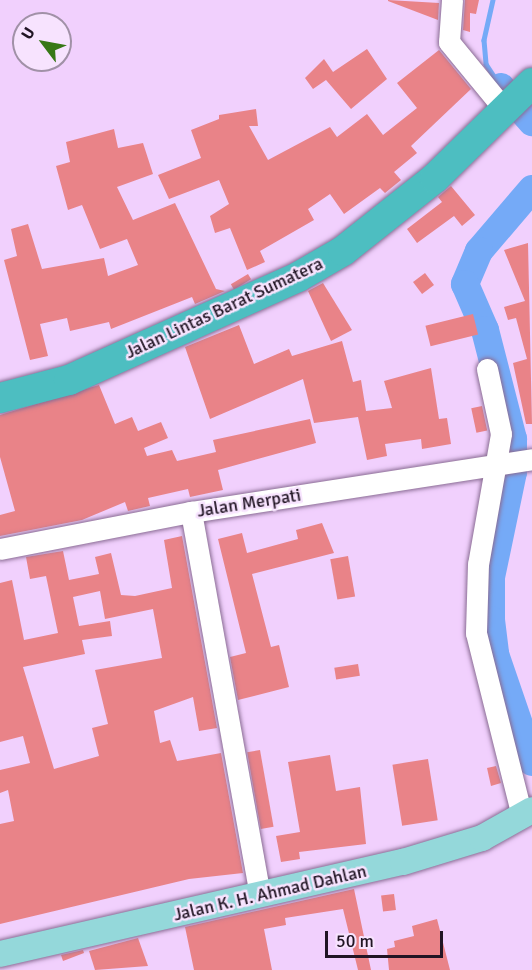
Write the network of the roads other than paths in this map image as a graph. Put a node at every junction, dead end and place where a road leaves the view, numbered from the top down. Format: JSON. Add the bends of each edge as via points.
{"nodes":[{"id":1,"x":452,"y":0,"type":"edge"},
{"id":2,"x":517,"y":97,"type":"edge"},
{"id":3,"x":487,"y":369,"type":"dead end"},
{"id":4,"x":0,"y":398,"type":"edge"},
{"id":5,"x":531,"y":459,"type":"edge"},
{"id":6,"x":495,"y":466,"type":"junction"},
{"id":7,"x":191,"y":512,"type":"junction"},
{"id":8,"x":0,"y":549,"type":"edge"},
{"id":9,"x":528,"y":813,"type":"edge"},
{"id":10,"x":260,"y":895,"type":"junction"},
{"id":11,"x":0,"y":954,"type":"edge"}],
"edges":[{"from":1,"to":2,"type":"street","via":[[449,42]]},
{"from":2,"to":4,"type":"highway","name":"Jalan Lintas Barat Sumatera","via":[[388,219],[298,277],[69,380]]},
{"from":3,"to":6,"type":"street","via":[[501,434]]},
{"from":5,"to":6,"type":"street","name":"Jalan Merpati"},
{"from":6,"to":7,"type":"street","name":"Jalan Merpati"},
{"from":6,"to":9,"type":"street","via":[[478,564],[476,633]]},
{"from":7,"to":8,"type":"street","name":"Jalan Merpati"},
{"from":7,"to":10,"type":"street"},
{"from":9,"to":10,"type":"main road","name":"Jalan K. H. Ahmad Dahlan","via":[[472,842]]},
{"from":10,"to":11,"type":"main road","name":"Jalan K. H. Ahmad Dahlan"}]}
